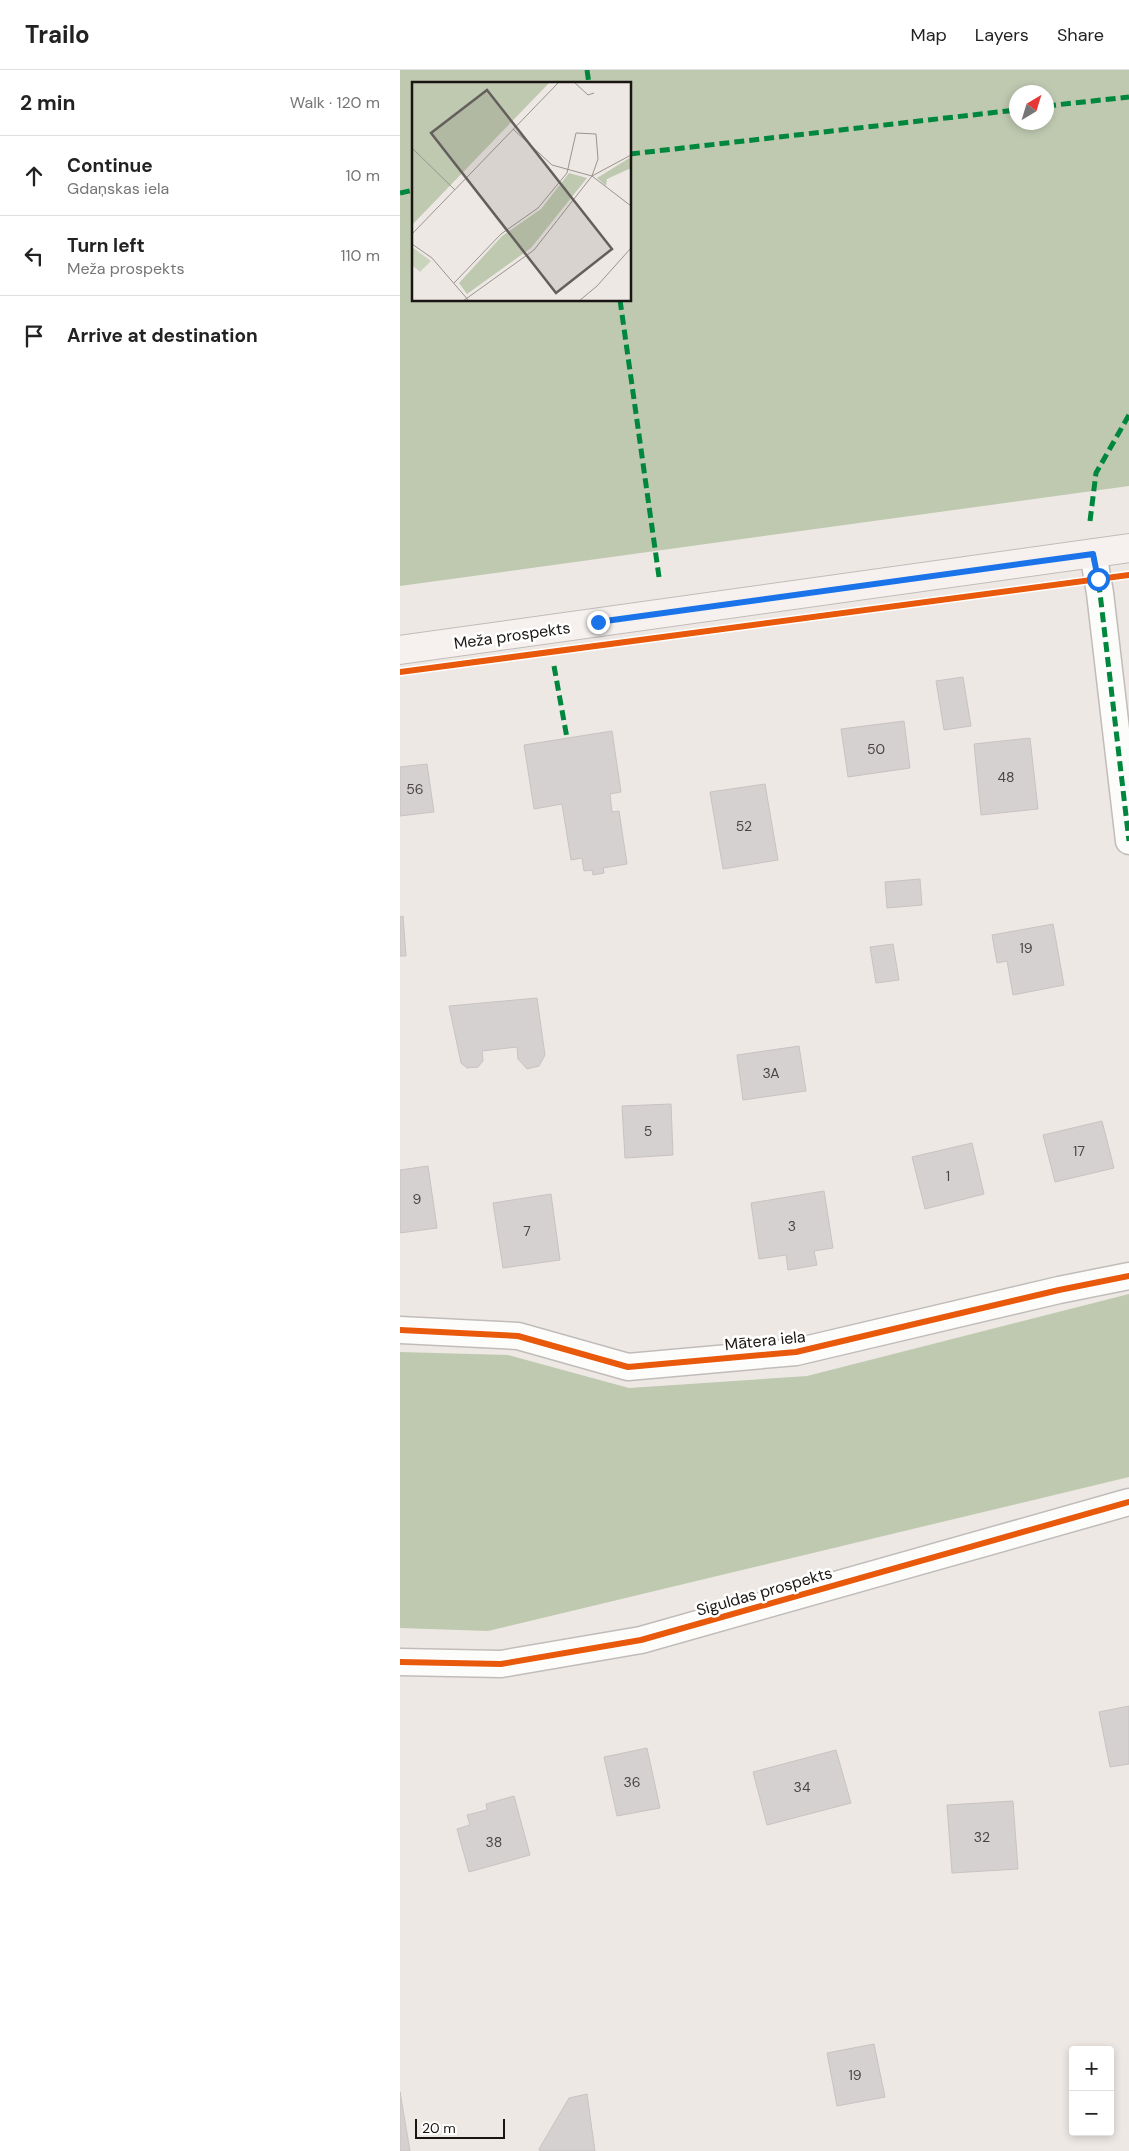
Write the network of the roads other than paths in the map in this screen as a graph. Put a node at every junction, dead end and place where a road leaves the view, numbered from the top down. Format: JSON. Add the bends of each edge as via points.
{"nodes":[{"id":1,"x":1129,"y":548,"type":"edge"},
{"id":2,"x":1093,"y":554,"type":"junction"},
{"id":3,"x":400,"y":650,"type":"edge"},
{"id":4,"x":1129,"y":841,"type":"edge"},
{"id":5,"x":1129,"y":1276,"type":"edge"},
{"id":6,"x":400,"y":1330,"type":"edge"},
{"id":7,"x":1129,"y":1502,"type":"edge"},
{"id":8,"x":400,"y":1662,"type":"edge"}],
"edges":[{"from":1,"to":2,"type":"street","name":"Meža prospekts"},
{"from":2,"to":3,"type":"street","name":"Meža prospekts"},
{"from":2,"to":4,"type":"street"},
{"from":5,"to":6,"type":"street","name":"Mātera iela","via":[[796,1352],[628,1366],[518,1336]]},
{"from":7,"to":8,"type":"street","name":"Siguldas prospekts","via":[[641,1640],[501,1664]]}]}
